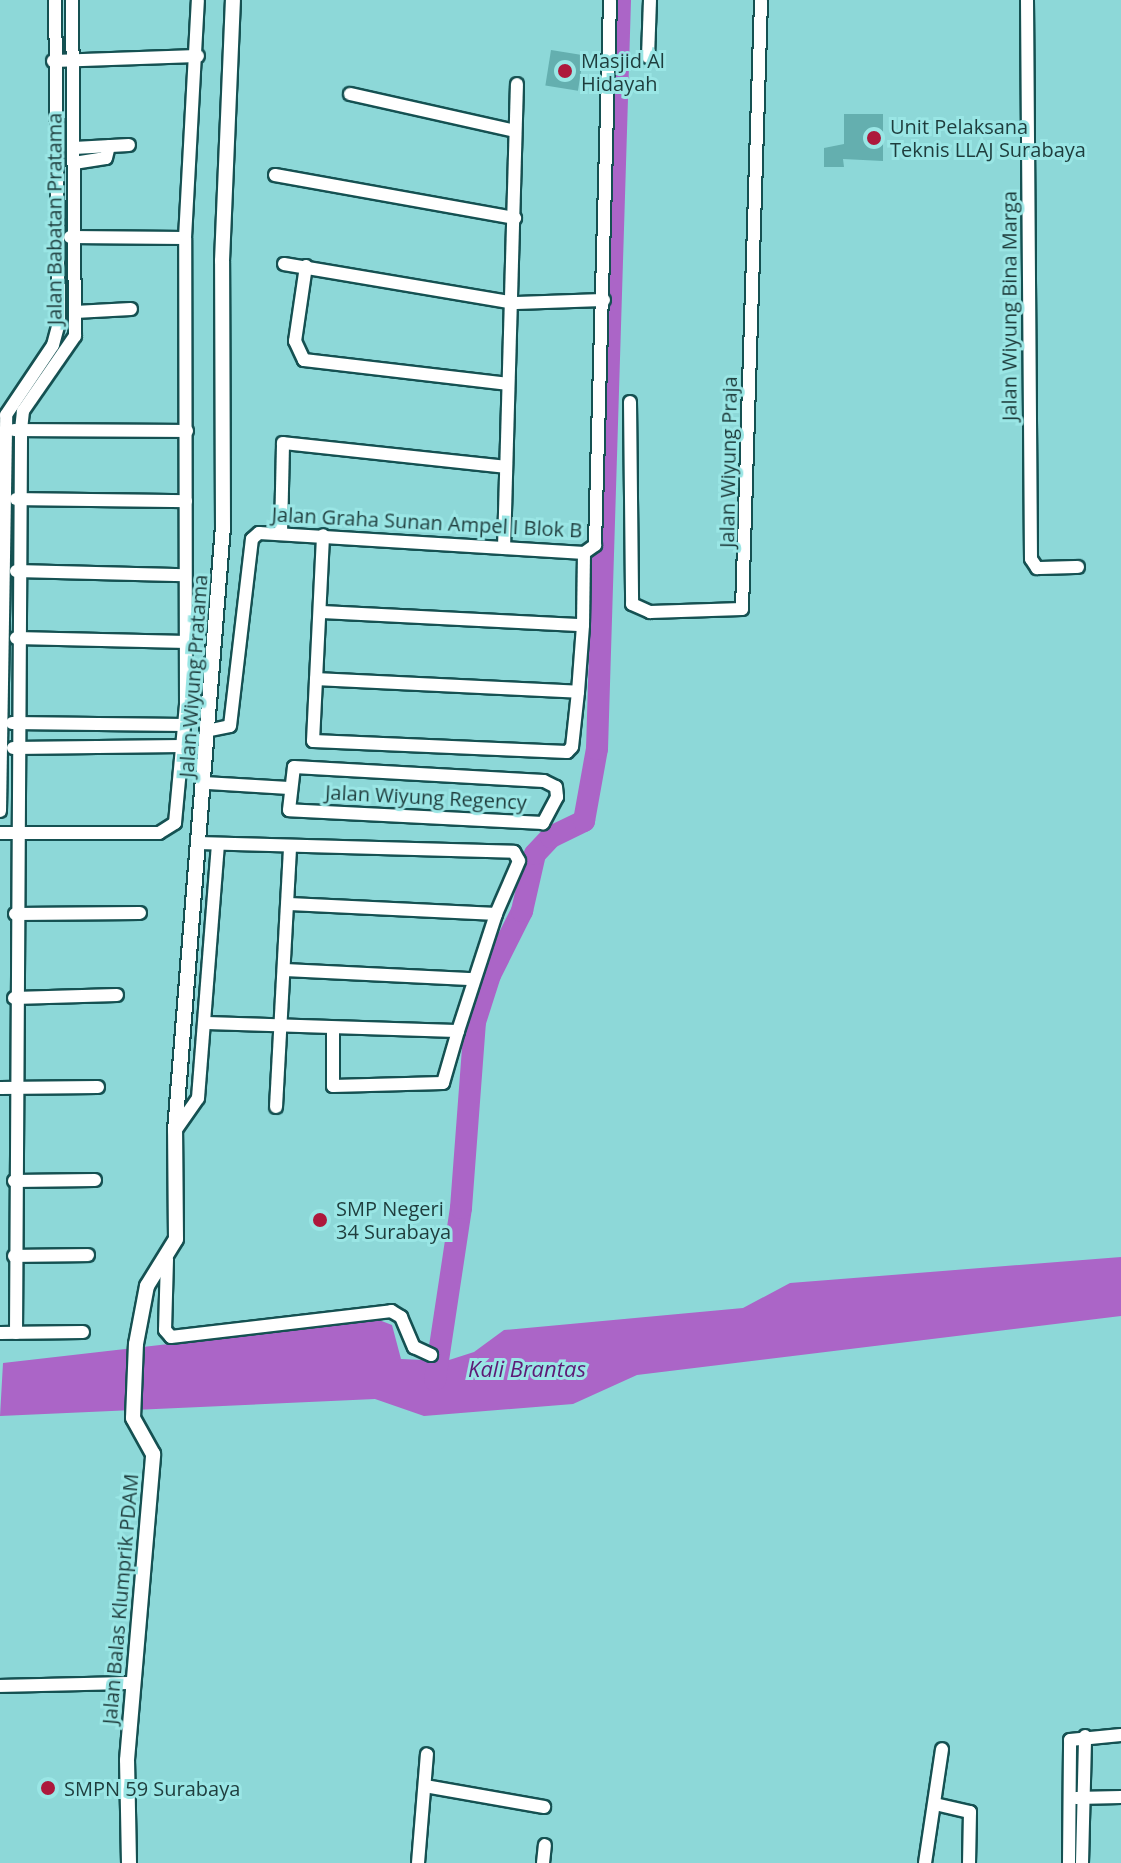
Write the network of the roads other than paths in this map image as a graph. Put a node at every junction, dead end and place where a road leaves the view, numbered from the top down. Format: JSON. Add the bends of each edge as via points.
{"nodes":[{"id":1,"x":55,"y":0,"type":"edge"},
{"id":2,"x":72,"y":0,"type":"edge"},
{"id":3,"x":198,"y":0,"type":"edge"},
{"id":4,"x":233,"y":0,"type":"edge"},
{"id":5,"x":610,"y":0,"type":"edge"},
{"id":6,"x":650,"y":0,"type":"edge"},
{"id":7,"x":761,"y":0,"type":"edge"},
{"id":8,"x":1027,"y":0,"type":"edge"},
{"id":9,"x":198,"y":56,"type":"junction"},
{"id":10,"x":648,"y":57,"type":"dead end"},
{"id":11,"x":53,"y":61,"type":"junction"},
{"id":12,"x":73,"y":61,"type":"junction"},
{"id":13,"x":517,"y":84,"type":"dead end"},
{"id":14,"x":350,"y":94,"type":"dead end"},
{"id":15,"x":511,"y":130,"type":"junction"},
{"id":16,"x":129,"y":145,"type":"dead end"},
{"id":17,"x":109,"y":146,"type":"junction"},
{"id":18,"x":74,"y":148,"type":"junction"},
{"id":19,"x":74,"y":163,"type":"junction"},
{"id":20,"x":275,"y":175,"type":"dead end"},
{"id":21,"x":515,"y":218,"type":"junction"},
{"id":22,"x":54,"y":236,"type":"junction"},
{"id":23,"x":74,"y":237,"type":"junction"},
{"id":24,"x":185,"y":238,"type":"junction"},
{"id":25,"x":284,"y":264,"type":"dead end"},
{"id":26,"x":306,"y":266,"type":"junction"},
{"id":27,"x":604,"y":300,"type":"junction"},
{"id":28,"x":515,"y":303,"type":"junction"},
{"id":29,"x":131,"y":309,"type":"dead end"},
{"id":30,"x":75,"y":312,"type":"junction"},
{"id":31,"x":507,"y":384,"type":"junction"},
{"id":32,"x":630,"y":402,"type":"dead end"},
{"id":33,"x":4,"y":430,"type":"junction"},
{"id":34,"x":21,"y":430,"type":"junction"},
{"id":35,"x":187,"y":431,"type":"junction"},
{"id":36,"x":506,"y":467,"type":"junction"},
{"id":37,"x":5,"y":499,"type":"junction"},
{"id":38,"x":21,"y":500,"type":"junction"},
{"id":39,"x":186,"y":501,"type":"junction"},
{"id":40,"x":281,"y":533,"type":"junction"},
{"id":41,"x":323,"y":535,"type":"junction"},
{"id":42,"x":504,"y":548,"type":"junction"},
{"id":43,"x":584,"y":553,"type":"junction"},
{"id":44,"x":1078,"y":567,"type":"dead end"},
{"id":45,"x":5,"y":570,"type":"junction"},
{"id":46,"x":22,"y":571,"type":"junction"},
{"id":47,"x":185,"y":575,"type":"junction"},
{"id":48,"x":322,"y":612,"type":"junction"},
{"id":49,"x":583,"y":625,"type":"junction"},
{"id":50,"x":5,"y":637,"type":"junction"},
{"id":51,"x":24,"y":639,"type":"junction"},
{"id":52,"x":187,"y":642,"type":"junction"},
{"id":53,"x":316,"y":679,"type":"junction"},
{"id":54,"x":578,"y":692,"type":"junction"},
{"id":55,"x":5,"y":723,"type":"junction"},
{"id":56,"x":19,"y":723,"type":"junction"},
{"id":57,"x":184,"y":725,"type":"junction"},
{"id":58,"x":211,"y":730,"type":"junction"},
{"id":59,"x":182,"y":746,"type":"junction"},
{"id":60,"x":4,"y":747,"type":"junction"},
{"id":61,"x":18,"y":748,"type":"junction"},
{"id":62,"x":206,"y":783,"type":"junction"},
{"id":63,"x":287,"y":788,"type":"junction"},
{"id":64,"x":0,"y":811,"type":"edge"},
{"id":65,"x":0,"y":833,"type":"edge"},
{"id":66,"x":15,"y":833,"type":"junction"},
{"id":67,"x":198,"y":843,"type":"junction"},
{"id":68,"x":218,"y":846,"type":"junction"},
{"id":69,"x":290,"y":847,"type":"junction"},
{"id":70,"x":290,"y":904,"type":"junction"},
{"id":71,"x":140,"y":913,"type":"dead end"},
{"id":72,"x":15,"y":914,"type":"junction"},
{"id":73,"x":496,"y":914,"type":"junction"},
{"id":74,"x":286,"y":970,"type":"junction"},
{"id":75,"x":473,"y":979,"type":"junction"},
{"id":76,"x":117,"y":995,"type":"dead end"},
{"id":77,"x":14,"y":998,"type":"junction"},
{"id":78,"x":205,"y":1023,"type":"junction"},
{"id":79,"x":281,"y":1027,"type":"junction"},
{"id":80,"x":333,"y":1030,"type":"junction"},
{"id":81,"x":458,"y":1031,"type":"junction"},
{"id":82,"x":98,"y":1087,"type":"dead end"},
{"id":83,"x":7,"y":1088,"type":"edge"},
{"id":84,"x":276,"y":1107,"type":"dead end"},
{"id":85,"x":175,"y":1131,"type":"junction"},
{"id":86,"x":95,"y":1180,"type":"dead end"},
{"id":87,"x":14,"y":1181,"type":"junction"},
{"id":88,"x":88,"y":1255,"type":"dead end"},
{"id":89,"x":14,"y":1256,"type":"junction"},
{"id":90,"x":167,"y":1259,"type":"junction"},
{"id":91,"x":83,"y":1332,"type":"dead end"},
{"id":92,"x":0,"y":1333,"type":"edge"},
{"id":93,"x":16,"y":1333,"type":"junction"},
{"id":94,"x":136,"y":1344,"type":"joint"},
{"id":95,"x":431,"y":1355,"type":"dead end"},
{"id":96,"x":132,"y":1683,"type":"junction"},
{"id":97,"x":0,"y":1686,"type":"edge"},
{"id":98,"x":1121,"y":1735,"type":"edge"},
{"id":99,"x":1085,"y":1736,"type":"junction"},
{"id":100,"x":942,"y":1749,"type":"dead end"},
{"id":101,"x":427,"y":1754,"type":"dead end"},
{"id":102,"x":425,"y":1786,"type":"junction"},
{"id":103,"x":1121,"y":1797,"type":"edge"},
{"id":104,"x":1077,"y":1798,"type":"junction"},
{"id":105,"x":935,"y":1804,"type":"junction"},
{"id":106,"x":544,"y":1807,"type":"dead end"},
{"id":107,"x":545,"y":1845,"type":"dead end"},
{"id":108,"x":129,"y":1863,"type":"edge"},
{"id":109,"x":418,"y":1863,"type":"edge"},
{"id":110,"x":543,"y":1863,"type":"edge"},
{"id":111,"x":925,"y":1863,"type":"edge"},
{"id":112,"x":969,"y":1863,"type":"edge"},
{"id":113,"x":1069,"y":1863,"type":"edge"},
{"id":114,"x":1082,"y":1863,"type":"edge"}],
"edges":[{"from":1,"to":11,"type":"street","name":"Jalan Babatan Pratama"},
{"from":2,"to":12,"type":"street","name":"Jalan Babatan Pratama"},
{"from":3,"to":9,"type":"street","name":"Jalan Wiyung Pratama"},
{"from":4,"to":58,"type":"street","name":"Jalan Wiyung Pratama","via":[[222,261],[223,527]]},
{"from":5,"to":27,"type":"street"},
{"from":6,"to":10,"type":"street"},
{"from":7,"to":32,"type":"street","name":"Jalan Wiyung Praja","via":[[742,609],[650,612],[632,604]]},
{"from":8,"to":44,"type":"street","name":"Jalan Wiyung Bina Marga","via":[[1031,559],[1037,568]]},
{"from":9,"to":12,"type":"street"},
{"from":9,"to":24,"type":"street","name":"Jalan Wiyung Pratama"},
{"from":11,"to":12,"type":"street"},
{"from":11,"to":22,"type":"street","name":"Jalan Babatan Pratama"},
{"from":12,"to":18,"type":"street","name":"Jalan Babatan Pratama"},
{"from":13,"to":15,"type":"street"},
{"from":14,"to":15,"type":"street"},
{"from":15,"to":21,"type":"street"},
{"from":16,"to":17,"type":"street"},
{"from":17,"to":18,"type":"street"},
{"from":17,"to":19,"type":"street","via":[[106,158]]},
{"from":18,"to":19,"type":"street","name":"Jalan Babatan Pratama"},
{"from":19,"to":23,"type":"street","name":"Jalan Babatan Pratama"},
{"from":20,"to":21,"type":"street"},
{"from":21,"to":28,"type":"street"},
{"from":22,"to":23,"type":"street"},
{"from":22,"to":33,"type":"street","name":"Jalan Babatan Pratama","via":[[58,335],[9,403]]},
{"from":23,"to":24,"type":"street"},
{"from":23,"to":30,"type":"street","name":"Jalan Babatan Pratama"},
{"from":24,"to":35,"type":"street","name":"Jalan Wiyung Pratama"},
{"from":25,"to":26,"type":"street"},
{"from":26,"to":28,"type":"street"},
{"from":26,"to":31,"type":"street","via":[[295,341],[304,360]]},
{"from":27,"to":28,"type":"street"},
{"from":27,"to":43,"type":"street","name":"Jalan Graha Sunan Ampel I Blok B","via":[[596,540]]},
{"from":28,"to":31,"type":"street"},
{"from":29,"to":30,"type":"street"},
{"from":30,"to":34,"type":"street","name":"Jalan Babatan Pratama","via":[[72,346],[23,411]]},
{"from":31,"to":36,"type":"street"},
{"from":33,"to":34,"type":"street"},
{"from":33,"to":37,"type":"street","name":"Jalan Babatan Pratama"},
{"from":34,"to":35,"type":"street"},
{"from":34,"to":38,"type":"street","name":"Jalan Babatan Pratama"},
{"from":35,"to":39,"type":"street","name":"Jalan Wiyung Pratama"},
{"from":36,"to":40,"type":"street","via":[[283,443]]},
{"from":36,"to":42,"type":"street"},
{"from":37,"to":38,"type":"street"},
{"from":37,"to":45,"type":"street","name":"Jalan Babatan Pratama"},
{"from":38,"to":39,"type":"street"},
{"from":38,"to":46,"type":"street","name":"Jalan Babatan Pratama"},
{"from":39,"to":47,"type":"street","name":"Jalan Wiyung Pratama"},
{"from":40,"to":41,"type":"street","name":"Jalan Graha Sunan Ampel I Blok B"},
{"from":40,"to":58,"type":"street","name":"Jalan Graha Sunan Ampel I Blok B","via":[[252,539],[230,726]]},
{"from":41,"to":42,"type":"street","name":"Jalan Graha Sunan Ampel I Blok B"},
{"from":41,"to":48,"type":"street"},
{"from":42,"to":43,"type":"street","name":"Jalan Graha Sunan Ampel I Blok B"},
{"from":43,"to":49,"type":"street"},
{"from":45,"to":46,"type":"street"},
{"from":45,"to":50,"type":"street","name":"Jalan Babatan Pratama"},
{"from":46,"to":47,"type":"street"},
{"from":46,"to":51,"type":"street","name":"Jalan Babatan Pratama"},
{"from":47,"to":52,"type":"street","name":"Jalan Wiyung Pratama"},
{"from":48,"to":49,"type":"street"},
{"from":48,"to":53,"type":"street"},
{"from":49,"to":54,"type":"street"},
{"from":50,"to":51,"type":"street"},
{"from":50,"to":55,"type":"street","name":"Jalan Babatan Pratama"},
{"from":51,"to":52,"type":"street"},
{"from":51,"to":56,"type":"street","name":"Jalan Babatan Pratama"},
{"from":52,"to":57,"type":"street","name":"Jalan Wiyung Pratama"},
{"from":53,"to":54,"type":"street"},
{"from":53,"to":54,"type":"street","via":[[313,741],[572,747]]},
{"from":55,"to":56,"type":"street"},
{"from":55,"to":60,"type":"street","name":"Jalan Babatan Pratama"},
{"from":56,"to":57,"type":"street"},
{"from":56,"to":61,"type":"street","name":"Jalan Babatan Pratama"},
{"from":57,"to":59,"type":"street","name":"Jalan Wiyung Pratama"},
{"from":58,"to":62,"type":"street","name":"Jalan Wiyung Pratama"},
{"from":59,"to":61,"type":"street"},
{"from":59,"to":66,"type":"street","name":"Jalan Wiyung Pratama","via":[[175,823],[159,833]]},
{"from":60,"to":61,"type":"street"},
{"from":60,"to":64,"type":"street","name":"Jalan Babatan Pratama"},
{"from":61,"to":66,"type":"street","name":"Jalan Babatan Pratama"},
{"from":62,"to":63,"type":"street"},
{"from":62,"to":67,"type":"street","name":"Jalan Wiyung Pratama"},
{"from":63,"to":63,"type":"street","name":"Jalan Wiyung Regency","via":[[294,767],[544,781],[557,791],[549,820],[539,823],[289,810]]},
{"from":65,"to":66,"type":"street"},
{"from":66,"to":72,"type":"street","name":"Jalan Babatan Pratama"},
{"from":67,"to":68,"type":"street"},
{"from":67,"to":85,"type":"street","name":"Jalan Wiyung Pratama"},
{"from":68,"to":69,"type":"street"},
{"from":68,"to":78,"type":"street"},
{"from":69,"to":70,"type":"street"},
{"from":69,"to":73,"type":"street","via":[[514,852],[519,861]]},
{"from":70,"to":73,"type":"street"},
{"from":70,"to":74,"type":"street"},
{"from":71,"to":72,"type":"street"},
{"from":72,"to":77,"type":"street","name":"Jalan Babatan Pratama"},
{"from":73,"to":75,"type":"street"},
{"from":74,"to":75,"type":"street"},
{"from":74,"to":79,"type":"street"},
{"from":75,"to":81,"type":"street"},
{"from":76,"to":77,"type":"street"},
{"from":77,"to":83,"type":"street","name":"Jalan Babatan Pratama"},
{"from":78,"to":79,"type":"street"},
{"from":78,"to":85,"type":"street","via":[[198,1098]]},
{"from":79,"to":80,"type":"street"},
{"from":79,"to":84,"type":"street"},
{"from":80,"to":81,"type":"street"},
{"from":80,"to":81,"type":"street","via":[[333,1086],[443,1083]]},
{"from":82,"to":83,"type":"street"},
{"from":83,"to":87,"type":"street","name":"Jalan Babatan Pratama"},
{"from":85,"to":90,"type":"street","name":"Jalan Wiyung Pratama","via":[[176,1239]]},
{"from":86,"to":87,"type":"street"},
{"from":87,"to":89,"type":"street","name":"Jalan Babatan Pratama"},
{"from":88,"to":89,"type":"street"},
{"from":89,"to":93,"type":"street","name":"Jalan Babatan Pratama"},
{"from":90,"to":94,"type":"street","name":"Jalan Wiyung Pratama","via":[[147,1286]]},
{"from":90,"to":95,"type":"street","via":[[165,1330],[171,1337],[391,1311],[401,1317],[414,1347]]},
{"from":91,"to":93,"type":"street"},
{"from":92,"to":93,"type":"street"},
{"from":94,"to":96,"type":"street","name":"Jalan Balas Klumprik PDAM","via":[[133,1418],[153,1454]]},
{"from":96,"to":97,"type":"street"},
{"from":96,"to":108,"type":"street","name":"Jalan Balas Klumprik PDAM"},
{"from":98,"to":99,"type":"street"},
{"from":99,"to":104,"type":"street"},
{"from":99,"to":104,"type":"street","via":[[1070,1741]]},
{"from":100,"to":105,"type":"street"},
{"from":101,"to":102,"type":"street"},
{"from":102,"to":106,"type":"street"},
{"from":102,"to":109,"type":"street"},
{"from":103,"to":104,"type":"street"},
{"from":104,"to":113,"type":"street"},
{"from":104,"to":114,"type":"street"},
{"from":105,"to":111,"type":"street"},
{"from":105,"to":112,"type":"street","via":[[970,1812]]},
{"from":107,"to":110,"type":"street"}]}
